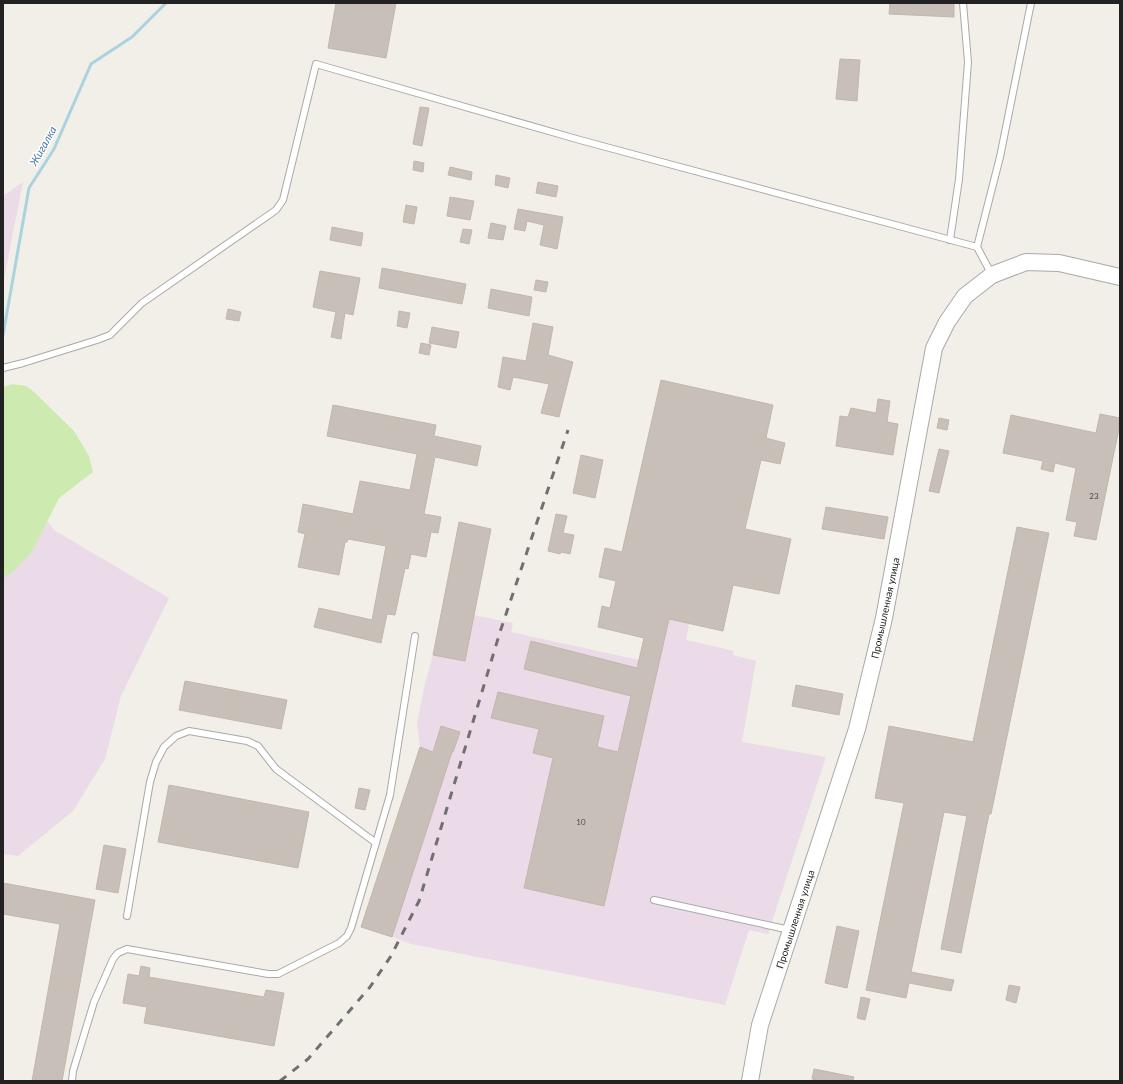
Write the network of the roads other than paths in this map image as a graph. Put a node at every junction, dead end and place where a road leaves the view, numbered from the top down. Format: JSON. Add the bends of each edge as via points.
{"nodes":[{"id":1,"x":963,"y":3,"type":"edge"},
{"id":2,"x":1031,"y":3,"type":"edge"},
{"id":3,"x":950,"y":240,"type":"junction"},
{"id":4,"x":977,"y":247,"type":"junction"},
{"id":5,"x":992,"y":275,"type":"junction"},
{"id":6,"x":1120,"y":277,"type":"edge"},
{"id":7,"x":3,"y":368,"type":"edge"},
{"id":8,"x":415,"y":636,"type":"dead end"},
{"id":9,"x":376,"y":843,"type":"junction"},
{"id":10,"x":654,"y":900,"type":"dead end"},
{"id":11,"x":127,"y":916,"type":"dead end"},
{"id":12,"x":791,"y":930,"type":"junction"},
{"id":13,"x":72,"y":1081,"type":"edge"},
{"id":14,"x":750,"y":1081,"type":"edge"}],
"edges":[{"from":1,"to":3,"type":"lane","via":[[968,62],[959,179]]},
{"from":2,"to":4,"type":"lane","via":[[1000,157]]},
{"from":3,"to":4,"type":"lane"},
{"from":3,"to":7,"type":"lane","via":[[580,140],[316,64],[283,200],[276,210],[142,303],[110,335]]},
{"from":4,"to":5,"type":"lane"},
{"from":5,"to":6,"type":"street","name":"Промышленная улица","via":[[1026,262],[1059,263]]},
{"from":5,"to":12,"type":"street","name":"Промышленная улица","via":[[965,296],[947,322],[934,348],[884,618],[857,730]]},
{"from":8,"to":9,"type":"lane","via":[[390,795]]},
{"from":9,"to":11,"type":"lane","via":[[276,769],[258,746],[247,741],[189,731],[176,736],[164,747],[156,762],[150,782]]},
{"from":9,"to":13,"type":"lane","via":[[347,936],[339,943],[278,974],[127,949],[118,953],[113,958],[94,1002]]},
{"from":10,"to":12,"type":"lane"},
{"from":12,"to":14,"type":"street","name":"Промышленная улица","via":[[760,1025]]}]}
